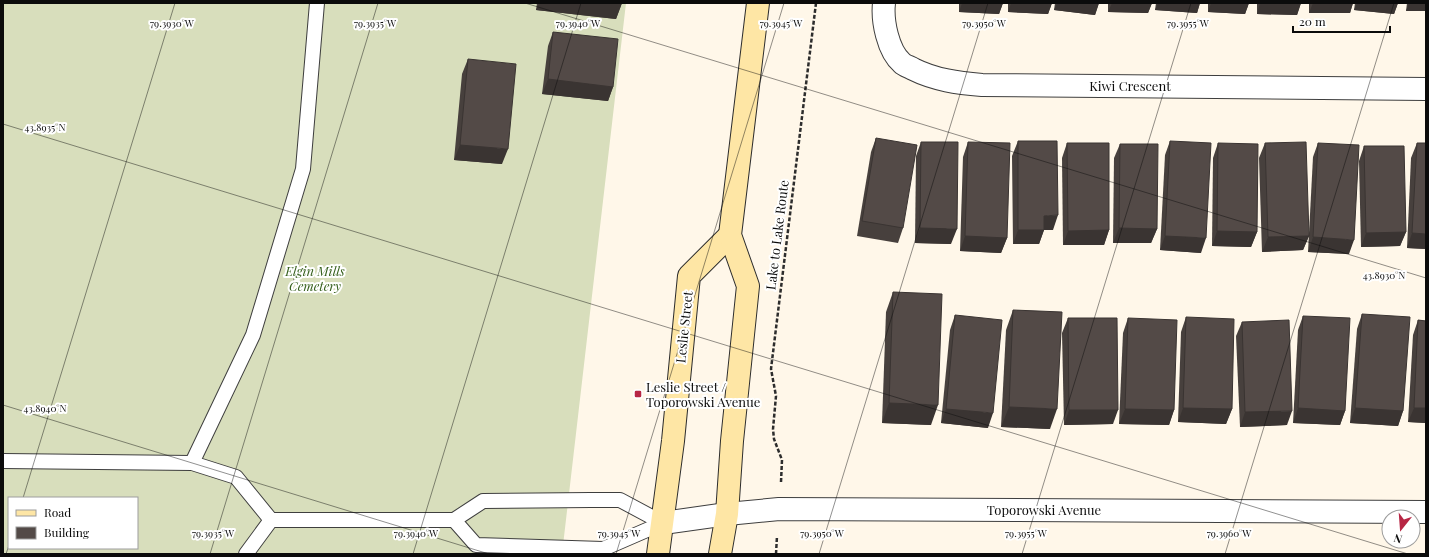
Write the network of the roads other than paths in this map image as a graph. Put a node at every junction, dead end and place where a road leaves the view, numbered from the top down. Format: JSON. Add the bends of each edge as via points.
{"nodes":[{"id":1,"x":317,"y":3,"type":"edge"},
{"id":2,"x":758,"y":3,"type":"edge"},
{"id":3,"x":884,"y":3,"type":"edge"},
{"id":4,"x":1426,"y":88,"type":"edge"},
{"id":5,"x":730,"y":235,"type":"junction"},
{"id":6,"x":3,"y":462,"type":"edge"},
{"id":7,"x":192,"y":463,"type":"junction"},
{"id":8,"x":1426,"y":512,"type":"edge"},
{"id":9,"x":727,"y":514,"type":"junction"},
{"id":10,"x":271,"y":520,"type":"junction"},
{"id":11,"x":454,"y":520,"type":"junction"},
{"id":12,"x":663,"y":523,"type":"junction"},
{"id":13,"x":246,"y":554,"type":"edge"},
{"id":14,"x":658,"y":554,"type":"edge"},
{"id":15,"x":720,"y":554,"type":"edge"}],
"edges":[{"from":1,"to":7,"type":"lane","via":[[303,169],[252,335]]},
{"from":2,"to":5,"type":"main road"},
{"from":3,"to":4,"type":"street","name":"Kiwi Crescent","via":[[884,24],[891,46],[902,63],[927,76],[954,83],[998,86]]},
{"from":5,"to":9,"type":"main road","via":[[748,286]]},
{"from":5,"to":12,"type":"main road","name":"Leslie Street","via":[[689,276]]},
{"from":6,"to":7,"type":"lane"},
{"from":7,"to":10,"type":"lane","via":[[236,477]]},
{"from":8,"to":9,"type":"street","name":"Toporowski Avenue","via":[[779,509]]},
{"from":9,"to":12,"type":"street","name":"Toporowski Avenue"},
{"from":9,"to":15,"type":"main road"},
{"from":10,"to":11,"type":"lane"},
{"from":10,"to":13,"type":"lane"},
{"from":11,"to":12,"type":"lane","via":[[483,501],[620,500]]},
{"from":11,"to":12,"type":"lane","via":[[476,545],[603,549]]},
{"from":12,"to":14,"type":"main road","name":"Leslie Street"}]}
